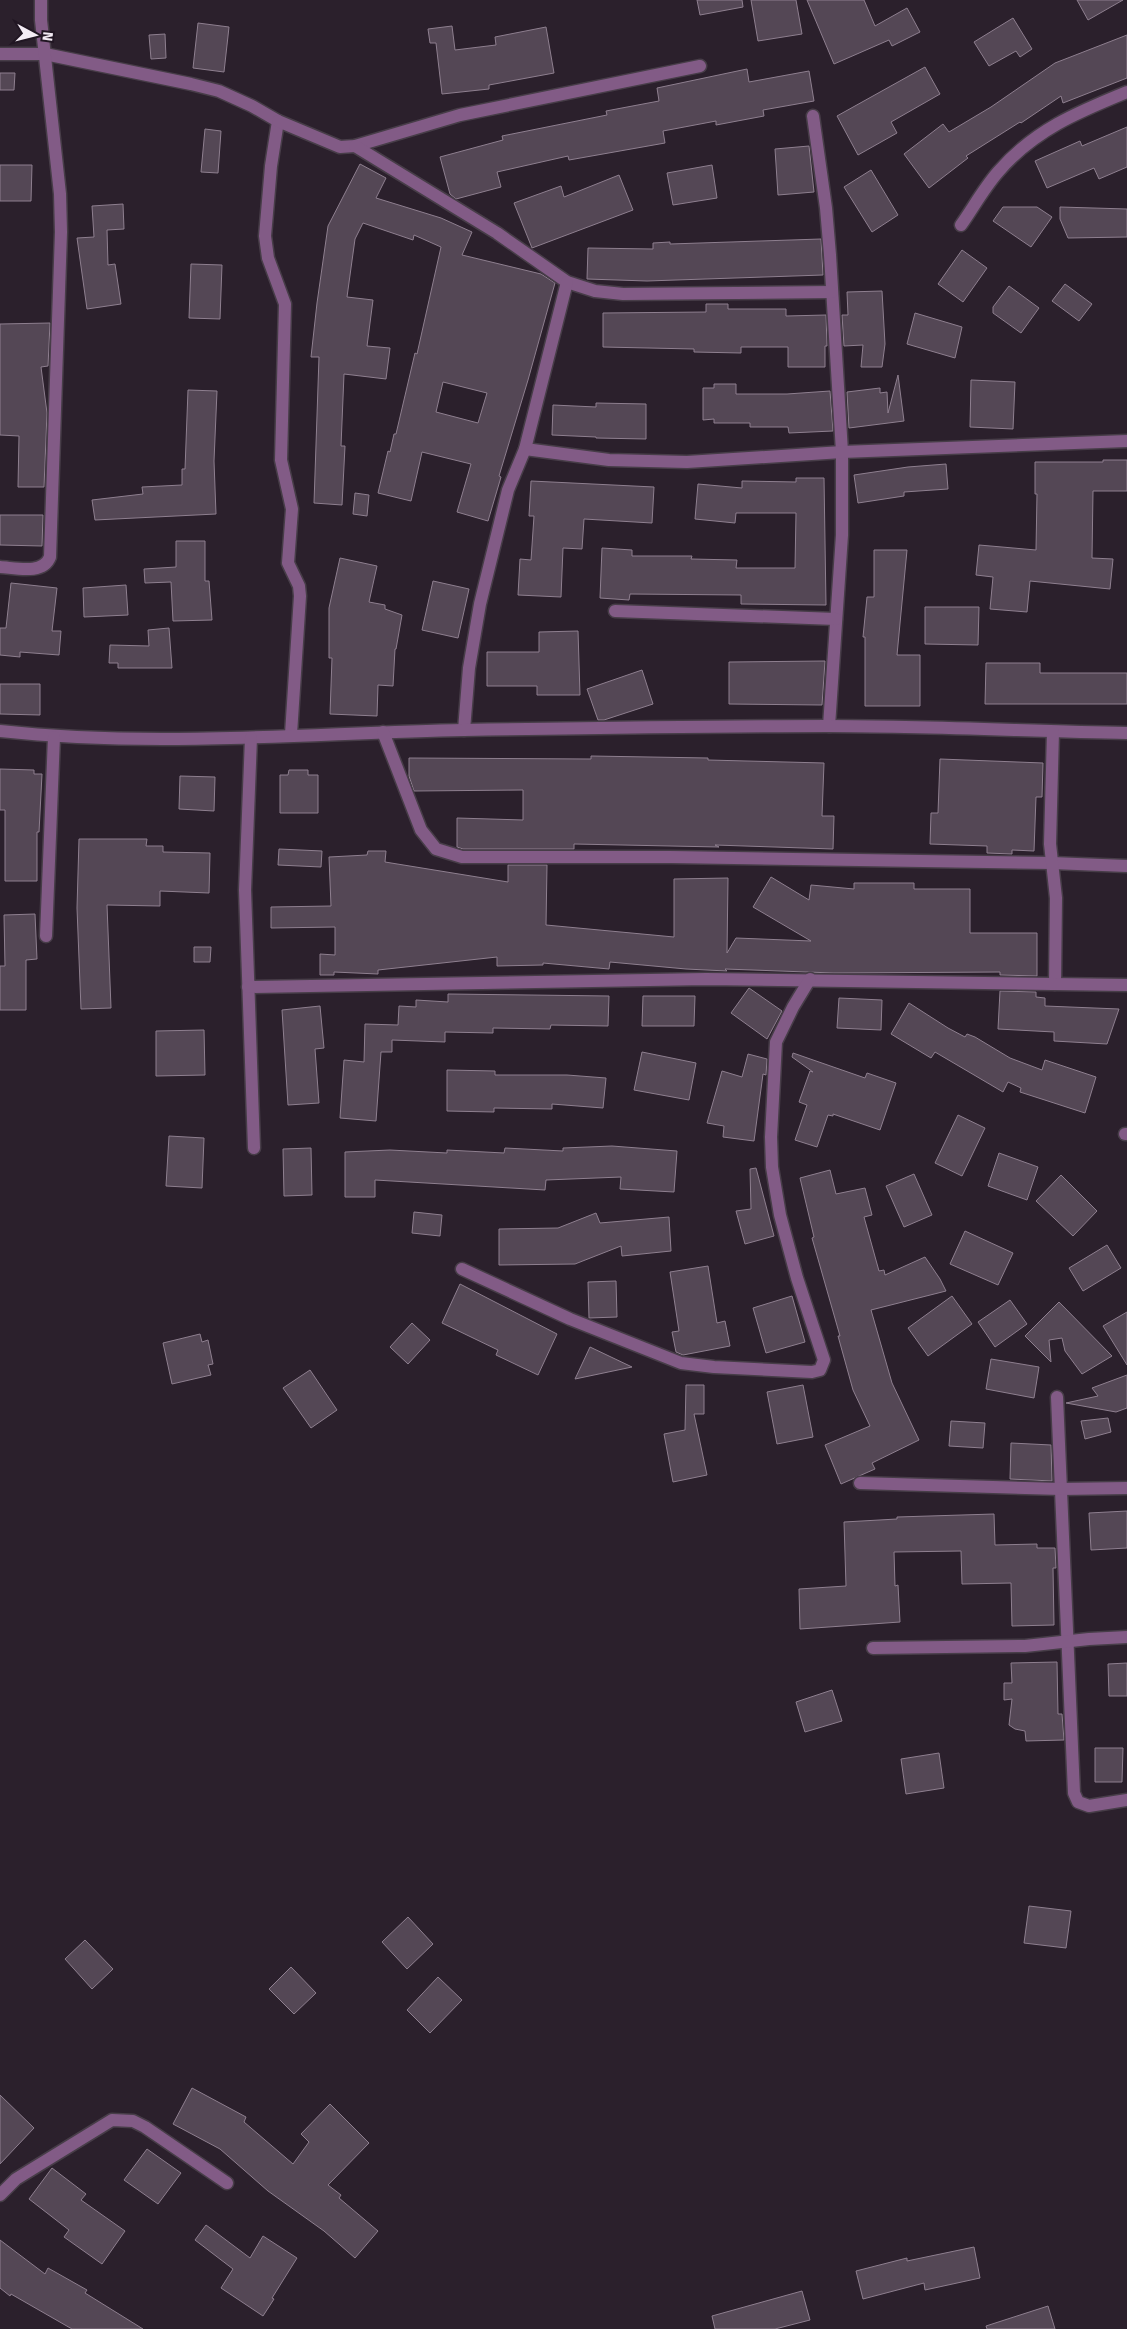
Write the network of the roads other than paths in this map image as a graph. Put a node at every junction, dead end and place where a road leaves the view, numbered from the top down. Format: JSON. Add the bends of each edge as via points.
{"nodes":[{"id":1,"x":41,"y":0,"type":"edge"},
{"id":2,"x":0,"y":54,"type":"edge"},
{"id":3,"x":46,"y":54,"type":"junction"},
{"id":4,"x":700,"y":66,"type":"dead end"},
{"id":5,"x":1127,"y":92,"type":"edge"},
{"id":6,"x":813,"y":116,"type":"dead end"},
{"id":7,"x":278,"y":121,"type":"junction"},
{"id":8,"x":355,"y":146,"type":"junction"},
{"id":9,"x":961,"y":226,"type":"dead end"},
{"id":10,"x":568,"y":282,"type":"junction"},
{"id":11,"x":832,"y":292,"type":"junction"},
{"id":12,"x":1127,"y":441,"type":"edge"},
{"id":13,"x":526,"y":449,"type":"junction"},
{"id":14,"x":842,"y":452,"type":"junction"},
{"id":15,"x":0,"y":567,"type":"edge"},
{"id":16,"x":615,"y":610,"type":"dead end"},
{"id":17,"x":836,"y":619,"type":"junction"},
{"id":18,"x":829,"y":726,"type":"junction"},
{"id":19,"x":464,"y":730,"type":"junction"},
{"id":20,"x":0,"y":731,"type":"edge"},
{"id":21,"x":383,"y":732,"type":"junction"},
{"id":22,"x":1053,"y":732,"type":"junction"},
{"id":23,"x":1127,"y":733,"type":"edge"},
{"id":24,"x":291,"y":734,"type":"junction"},
{"id":25,"x":54,"y":737,"type":"junction"},
{"id":26,"x":250,"y":738,"type":"junction"},
{"id":27,"x":1052,"y":863,"type":"junction"},
{"id":28,"x":1127,"y":866,"type":"edge"},
{"id":29,"x":46,"y":936,"type":"dead end"},
{"id":30,"x":810,"y":979,"type":"junction"},
{"id":31,"x":1055,"y":984,"type":"junction"},
{"id":32,"x":1127,"y":985,"type":"edge"},
{"id":33,"x":248,"y":987,"type":"junction"},
{"id":34,"x":254,"y":1148,"type":"dead end"},
{"id":35,"x":462,"y":1269,"type":"dead end"},
{"id":36,"x":1057,"y":1397,"type":"dead end"},
{"id":37,"x":860,"y":1484,"type":"dead end"},
{"id":38,"x":1127,"y":1488,"type":"edge"},
{"id":39,"x":1061,"y":1489,"type":"junction"},
{"id":40,"x":1127,"y":1637,"type":"edge"},
{"id":41,"x":1067,"y":1642,"type":"junction"},
{"id":42,"x":873,"y":1648,"type":"dead end"},
{"id":43,"x":1127,"y":1800,"type":"edge"},
{"id":44,"x":227,"y":2183,"type":"dead end"},
{"id":45,"x":0,"y":2195,"type":"edge"}],
"edges":[{"from":1,"to":3,"type":"street"},
{"from":2,"to":3,"type":"street"},
{"from":3,"to":7,"type":"street","via":[[219,91]]},
{"from":3,"to":15,"type":"street","via":[[61,232],[50,557],[42,568]]},
{"from":4,"to":8,"type":"street","via":[[460,115]]},
{"from":5,"to":9,"type":"street","via":[[1071,115],[1039,135],[998,172]]},
{"from":6,"to":11,"type":"street","via":[[826,208]]},
{"from":7,"to":8,"type":"street","via":[[340,147]]},
{"from":7,"to":24,"type":"street","via":[[265,236],[268,258],[285,304],[281,460],[292,509],[288,562],[300,596]]},
{"from":8,"to":10,"type":"street","via":[[497,233]]},
{"from":10,"to":11,"type":"street","via":[[595,291],[623,294]]},
{"from":10,"to":13,"type":"street"},
{"from":11,"to":14,"type":"street"},
{"from":12,"to":14,"type":"street"},
{"from":13,"to":14,"type":"street","via":[[609,460],[688,462]]},
{"from":13,"to":19,"type":"street","via":[[508,490],[480,604],[469,668]]},
{"from":14,"to":17,"type":"street","via":[[842,535]]},
{"from":16,"to":17,"type":"street"},
{"from":17,"to":18,"type":"street"},
{"from":18,"to":19,"type":"street"},
{"from":18,"to":22,"type":"street"},
{"from":19,"to":21,"type":"street"},
{"from":20,"to":25,"type":"street"},
{"from":21,"to":24,"type":"street"},
{"from":21,"to":27,"type":"street","via":[[421,830],[436,849],[462,858],[671,857]]},
{"from":22,"to":23,"type":"street"},
{"from":22,"to":27,"type":"street"},
{"from":24,"to":26,"type":"street"},
{"from":25,"to":26,"type":"street"},
{"from":25,"to":29,"type":"street"},
{"from":26,"to":33,"type":"street","via":[[245,890]]},
{"from":27,"to":28,"type":"street"},
{"from":27,"to":31,"type":"street","via":[[1056,898]]},
{"from":30,"to":31,"type":"street"},
{"from":30,"to":33,"type":"street"},
{"from":30,"to":35,"type":"street","via":[[776,1042],[771,1137],[772,1167],[783,1224],[824,1360],[820,1370],[681,1363]]},
{"from":31,"to":32,"type":"street"},
{"from":33,"to":34,"type":"street"},
{"from":36,"to":39,"type":"street"},
{"from":37,"to":39,"type":"street"},
{"from":38,"to":39,"type":"street"},
{"from":39,"to":41,"type":"street"},
{"from":40,"to":41,"type":"street"},
{"from":41,"to":42,"type":"street","via":[[1025,1646]]},
{"from":41,"to":43,"type":"street","via":[[1076,1798],[1089,1806]]},
{"from":44,"to":45,"type":"street","via":[[145,2127],[133,2121],[112,2120],[16,2179]]}]}
